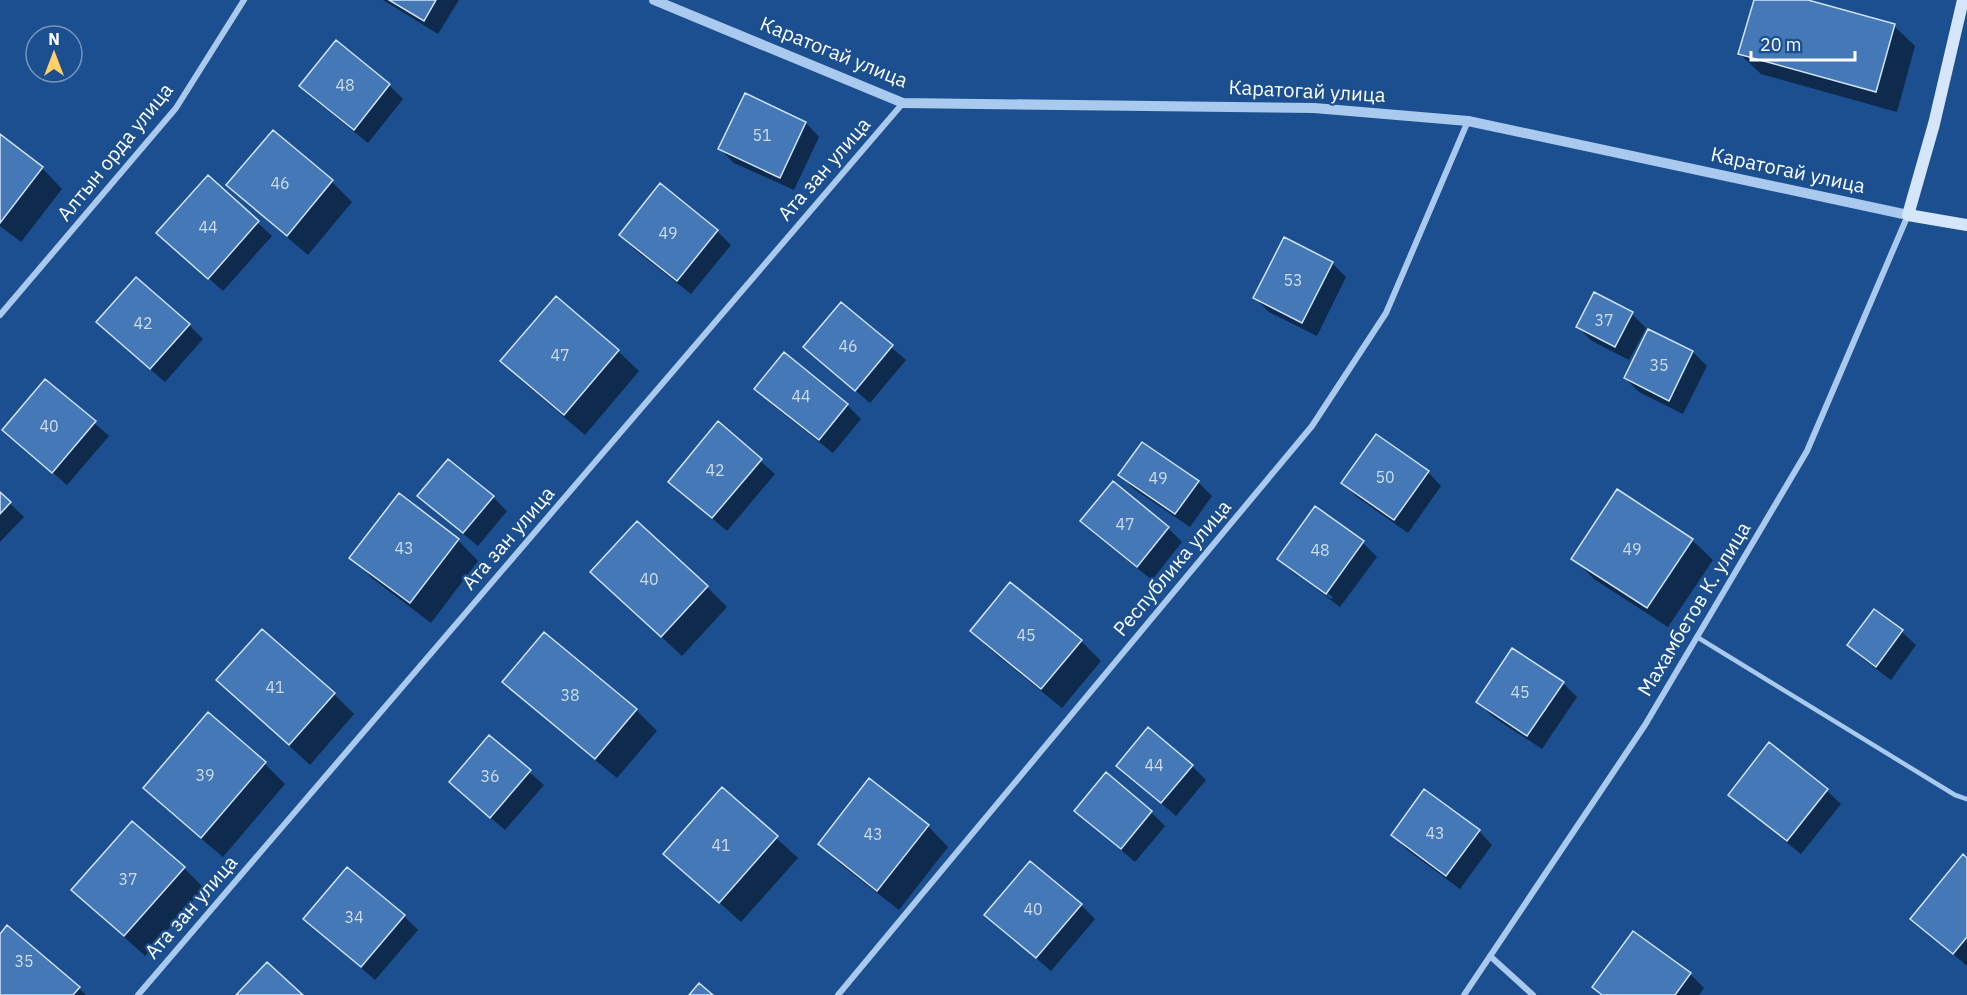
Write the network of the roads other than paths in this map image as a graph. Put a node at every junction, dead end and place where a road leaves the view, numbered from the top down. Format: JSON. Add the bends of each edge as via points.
{"nodes":[{"id":1,"x":244,"y":0,"type":"edge"},
{"id":2,"x":654,"y":0,"type":"edge"},
{"id":3,"x":1963,"y":0,"type":"edge"},
{"id":4,"x":903,"y":103,"type":"junction"},
{"id":5,"x":1468,"y":121,"type":"junction"},
{"id":6,"x":1908,"y":215,"type":"junction"},
{"id":7,"x":1967,"y":225,"type":"edge"},
{"id":8,"x":0,"y":315,"type":"edge"},
{"id":9,"x":1697,"y":637,"type":"junction"},
{"id":10,"x":1967,"y":799,"type":"edge"},
{"id":11,"x":1490,"y":956,"type":"junction"},
{"id":12,"x":138,"y":995,"type":"edge"},
{"id":13,"x":838,"y":995,"type":"edge"},
{"id":14,"x":1464,"y":995,"type":"edge"},
{"id":15,"x":1533,"y":995,"type":"edge"}],
"edges":[{"from":1,"to":8,"type":"street","name":"Алтын орда улица","via":[[177,108]]},
{"from":2,"to":4,"type":"street","name":"Каратогай улица"},
{"from":3,"to":6,"type":"main road"},
{"from":4,"to":5,"type":"street","name":"Каратогай улица","via":[[1314,108]]},
{"from":4,"to":12,"type":"street","name":"Ата зан улица"},
{"from":5,"to":6,"type":"street","name":"Каратогай улица"},
{"from":5,"to":13,"type":"street","name":"Республика улица","via":[[1386,313],[1312,426]]},
{"from":6,"to":7,"type":"main road","name":"Каратогай улица"},
{"from":6,"to":9,"type":"street","name":"Махамбетов К. улица","via":[[1807,451]]},
{"from":9,"to":10,"type":"lane"},
{"from":9,"to":11,"type":"street","name":"Махамбетов К. улица","via":[[1645,725]]},
{"from":11,"to":14,"type":"street","name":"Махамбетов К. улица"},
{"from":11,"to":15,"type":"street"}]}
